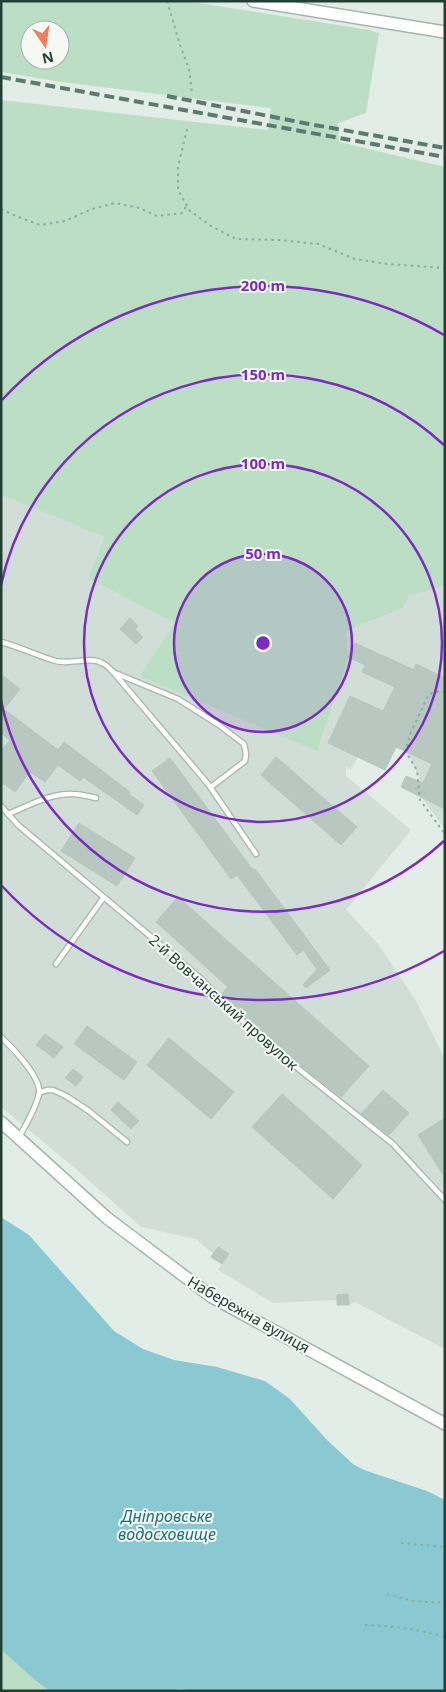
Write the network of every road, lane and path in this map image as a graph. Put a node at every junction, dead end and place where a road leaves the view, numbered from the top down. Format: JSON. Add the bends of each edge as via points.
{"nodes":[{"id":1,"x":167,"y":1,"type":"edge"},
{"id":2,"x":253,"y":1,"type":"edge"},
{"id":3,"x":445,"y":32,"type":"edge"},
{"id":4,"x":192,"y":93,"type":"dead end"},
{"id":5,"x":187,"y":129,"type":"dead end"},
{"id":6,"x":187,"y":205,"type":"junction"},
{"id":7,"x":1,"y":209,"type":"edge"},
{"id":8,"x":445,"y":268,"type":"edge"},
{"id":9,"x":1,"y":642,"type":"edge"},
{"id":10,"x":114,"y":673,"type":"junction"},
{"id":11,"x":445,"y":693,"type":"edge"},
{"id":12,"x":211,"y":787,"type":"junction"},
{"id":13,"x":96,"y":798,"type":"dead end"},
{"id":14,"x":1,"y":806,"type":"edge"},
{"id":15,"x":8,"y":814,"type":"junction"},
{"id":16,"x":445,"y":834,"type":"edge"},
{"id":17,"x":256,"y":854,"type":"dead end"},
{"id":18,"x":104,"y":898,"type":"junction"},
{"id":19,"x":56,"y":964,"type":"dead end"},
{"id":20,"x":1,"y":1037,"type":"edge"},
{"id":21,"x":39,"y":1093,"type":"junction"},
{"id":22,"x":1,"y":1122,"type":"edge"},
{"id":23,"x":19,"y":1138,"type":"junction"},
{"id":24,"x":127,"y":1142,"type":"dead end"},
{"id":25,"x":445,"y":1200,"type":"edge"},
{"id":26,"x":445,"y":1424,"type":"edge"},
{"id":27,"x":401,"y":1543,"type":"dead end"},
{"id":28,"x":445,"y":1547,"type":"edge"},
{"id":29,"x":387,"y":1594,"type":"dead end"},
{"id":30,"x":445,"y":1603,"type":"edge"},
{"id":31,"x":365,"y":1625,"type":"dead end"},
{"id":32,"x":445,"y":1637,"type":"edge"}],
"edges":[{"from":1,"to":4,"type":"path","via":[[189,69]]},
{"from":2,"to":3,"type":"street"},
{"from":5,"to":6,"type":"path","via":[[178,168],[178,190]]},
{"from":6,"to":7,"type":"path","via":[[182,213],[157,216],[115,203],[65,221],[40,225]]},
{"from":6,"to":8,"type":"path","via":[[190,211],[211,226],[236,239],[318,244],[355,259]]},
{"from":9,"to":10,"type":"lane","via":[[57,661],[101,662]]},
{"from":10,"to":12,"type":"lane"},
{"from":10,"to":12,"type":"lane","via":[[178,699],[244,744],[245,761]]},
{"from":11,"to":16,"type":"path","via":[[430,694],[405,751],[417,770],[420,800]]},
{"from":12,"to":17,"type":"lane"},
{"from":13,"to":15,"type":"lane","via":[[72,794],[58,796]]},
{"from":14,"to":15,"type":"lane","name":"2-й Вовчанський провулок"},
{"from":15,"to":18,"type":"lane","name":"2-й Вовчанський провулок"},
{"from":18,"to":19,"type":"lane"},
{"from":18,"to":25,"type":"lane","name":"2-й Вовчанський провулок","via":[[200,978],[256,1034],[393,1144]]},
{"from":20,"to":21,"type":"lane","via":[[22,1057],[38,1085]]},
{"from":21,"to":23,"type":"lane"},
{"from":21,"to":24,"type":"lane","via":[[53,1090],[66,1096]]},
{"from":22,"to":23,"type":"street","name":"Набережна вулиця"},
{"from":23,"to":26,"type":"street","name":"Набережна вулиця","via":[[107,1218],[212,1297]]},
{"from":27,"to":28,"type":"path"},
{"from":29,"to":30,"type":"path","via":[[413,1601]]},
{"from":31,"to":32,"type":"path","via":[[395,1626]]}]}
